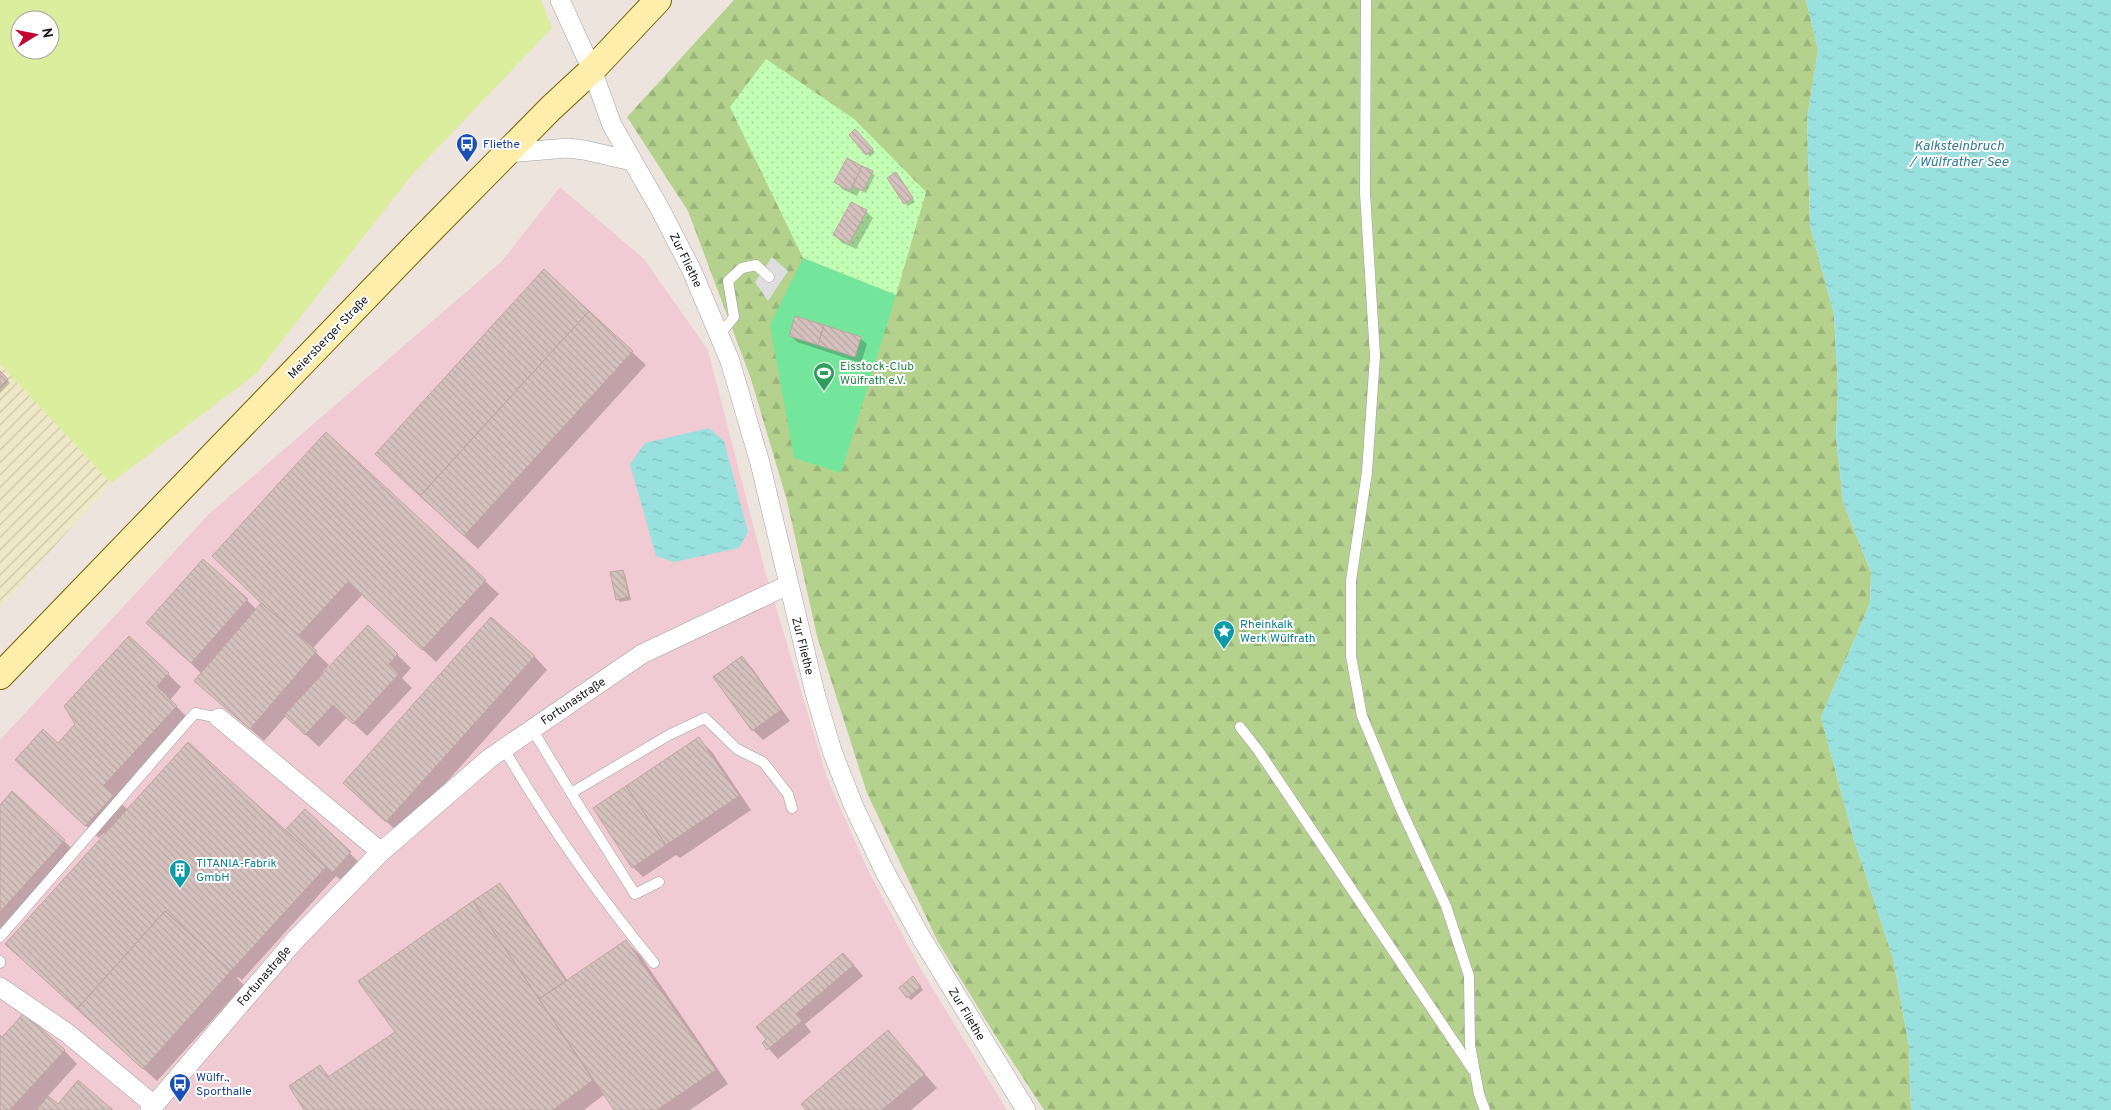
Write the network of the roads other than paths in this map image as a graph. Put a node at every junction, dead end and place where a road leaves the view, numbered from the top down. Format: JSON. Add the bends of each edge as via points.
{"nodes":[{"id":1,"x":560,"y":0,"type":"edge"},
{"id":2,"x":658,"y":0,"type":"edge"},
{"id":3,"x":1366,"y":0,"type":"edge"},
{"id":4,"x":592,"y":70,"type":"junction"},
{"id":5,"x":507,"y":153,"type":"junction"},
{"id":6,"x":632,"y":161,"type":"junction"},
{"id":7,"x":769,"y":277,"type":"dead end"},
{"id":8,"x":719,"y":335,"type":"junction"},
{"id":9,"x":788,"y":585,"type":"junction"},
{"id":10,"x":0,"y":676,"type":"edge"},
{"id":11,"x":219,"y":718,"type":"joint"},
{"id":12,"x":1240,"y":727,"type":"dead end"},
{"id":13,"x":532,"y":729,"type":"junction"},
{"id":14,"x":504,"y":748,"type":"junction"},
{"id":15,"x":571,"y":793,"type":"junction"},
{"id":16,"x":792,"y":808,"type":"dead end"},
{"id":17,"x":381,"y":852,"type":"junction"},
{"id":18,"x":659,"y":882,"type":"dead end"},
{"id":19,"x":0,"y":937,"type":"edge"},
{"id":20,"x":654,"y":963,"type":"dead end"},
{"id":21,"x":0,"y":987,"type":"edge"},
{"id":22,"x":1475,"y":1073,"type":"junction"},
{"id":23,"x":152,"y":1107,"type":"edge"},
{"id":24,"x":1026,"y":1110,"type":"edge"},
{"id":25,"x":1485,"y":1110,"type":"edge"}],
"edges":[{"from":1,"to":4,"type":"street","name":"Zur Fliethe"},
{"from":2,"to":4,"type":"main road","name":"Meiersberger Straße"},
{"from":3,"to":22,"type":"lane","via":[[1365,193],[1375,356],[1366,472],[1352,582],[1351,656],[1362,716],[1446,906],[1469,976],[1470,1045]]},
{"from":4,"to":5,"type":"main road","name":"Meiersberger Straße"},
{"from":4,"to":6,"type":"street","name":"Zur Fliethe","via":[[606,114]]},
{"from":5,"to":6,"type":"street","via":[[568,148]]},
{"from":5,"to":10,"type":"main road","name":"Meiersberger Straße"},
{"from":6,"to":8,"type":"street","name":"Zur Fliethe","via":[[692,271]]},
{"from":7,"to":8,"type":"lane","via":[[756,264],[742,268],[728,281],[734,317]]},
{"from":8,"to":9,"type":"street","name":"Zur Fliethe","via":[[749,420]]},
{"from":9,"to":13,"type":"street","name":"Fortunastraße","via":[[642,654]]},
{"from":9,"to":24,"type":"street","name":"Zur Fliethe","via":[[832,751],[854,808],[918,931]]},
{"from":11,"to":17,"type":"street"},
{"from":11,"to":19,"type":"lane","via":[[195,713]]},
{"from":12,"to":22,"type":"lane"},
{"from":13,"to":14,"type":"street","name":"Fortunastraße"},
{"from":13,"to":15,"type":"lane"},
{"from":14,"to":17,"type":"street","name":"Fortunastraße"},
{"from":14,"to":20,"type":"lane","via":[[615,916]]},
{"from":15,"to":16,"type":"lane","via":[[669,735],[705,718],[737,750],[763,762],[788,794]]},
{"from":15,"to":18,"type":"lane","via":[[635,894]]},
{"from":17,"to":23,"type":"street","name":"Fortunastraße","via":[[295,940]]},
{"from":21,"to":23,"type":"street","name":"Fortunastraße","via":[[67,1033]]},
{"from":22,"to":25,"type":"lane"}]}
